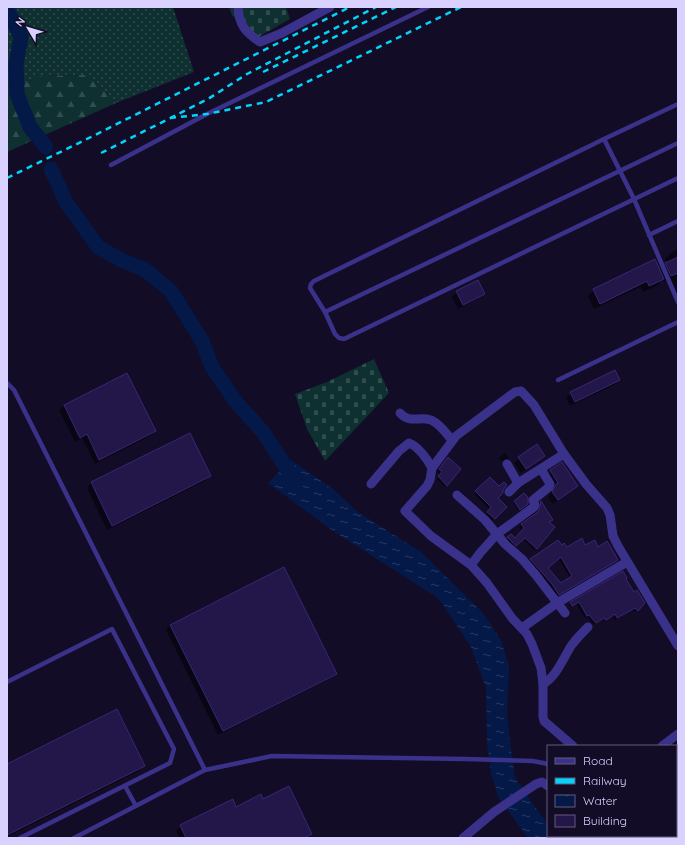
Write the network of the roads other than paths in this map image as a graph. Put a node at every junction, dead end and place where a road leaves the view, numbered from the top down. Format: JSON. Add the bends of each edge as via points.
{"nodes":[{"id":1,"x":238,"y":7,"type":"edge"},
{"id":2,"x":330,"y":7,"type":"edge"},
{"id":3,"x":428,"y":7,"type":"edge"},
{"id":4,"x":678,"y":104,"type":"edge"},
{"id":5,"x":604,"y":139,"type":"junction"},
{"id":6,"x":678,"y":143,"type":"edge"},
{"id":7,"x":111,"y":165,"type":"dead end"},
{"id":8,"x":620,"y":171,"type":"junction"},
{"id":9,"x":678,"y":178,"type":"edge"},
{"id":10,"x":634,"y":199,"type":"junction"},
{"id":11,"x":678,"y":221,"type":"edge"},
{"id":12,"x":649,"y":235,"type":"junction"},
{"id":13,"x":678,"y":302,"type":"edge"},
{"id":14,"x":325,"y":312,"type":"junction"},
{"id":15,"x":678,"y":322,"type":"edge"},
{"id":16,"x":558,"y":380,"type":"dead end"},
{"id":17,"x":7,"y":383,"type":"edge"},
{"id":18,"x":400,"y":413,"type":"dead end"},
{"id":19,"x":452,"y":440,"type":"junction"},
{"id":20,"x":564,"y":454,"type":"junction"},
{"id":21,"x":507,"y":464,"type":"dead end"},
{"id":22,"x":432,"y":468,"type":"junction"},
{"id":23,"x":541,"y":469,"type":"junction"},
{"id":24,"x":518,"y":483,"type":"junction"},
{"id":25,"x":371,"y":484,"type":"dead end"},
{"id":26,"x":509,"y":492,"type":"dead end"},
{"id":27,"x":457,"y":495,"type":"dead end"},
{"id":28,"x":497,"y":534,"type":"junction"},
{"id":29,"x":627,"y":562,"type":"junction"},
{"id":30,"x":471,"y":565,"type":"junction"},
{"id":31,"x":557,"y":603,"type":"junction"},
{"id":32,"x":565,"y":613,"type":"dead end"},
{"id":33,"x":588,"y":627,"type":"dead end"},
{"id":34,"x":522,"y":628,"type":"junction"},
{"id":35,"x":678,"y":646,"type":"edge"},
{"id":36,"x":7,"y":682,"type":"edge"},
{"id":37,"x":543,"y":684,"type":"junction"},
{"id":38,"x":678,"y":734,"type":"edge"},
{"id":39,"x":572,"y":745,"type":"edge"},
{"id":40,"x":663,"y":745,"type":"edge"},
{"id":41,"x":547,"y":764,"type":"edge"},
{"id":42,"x":205,"y":770,"type":"junction"},
{"id":43,"x":547,"y":785,"type":"edge"},
{"id":44,"x":125,"y":786,"type":"junction"},
{"id":45,"x":136,"y":806,"type":"junction"},
{"id":46,"x":20,"y":838,"type":"edge"},
{"id":47,"x":74,"y":838,"type":"edge"},
{"id":48,"x":463,"y":838,"type":"edge"}],
"edges":[{"from":1,"to":2,"type":"street","via":[[241,24],[260,42]]},
{"from":3,"to":7,"type":"lane","via":[[207,114]]},
{"from":4,"to":5,"type":"lane"},
{"from":5,"to":8,"type":"lane"},
{"from":5,"to":14,"type":"lane","via":[[314,281],[310,288]]},
{"from":6,"to":8,"type":"lane"},
{"from":8,"to":10,"type":"lane"},
{"from":8,"to":14,"type":"lane"},
{"from":9,"to":10,"type":"lane"},
{"from":10,"to":12,"type":"lane"},
{"from":10,"to":14,"type":"lane","via":[[344,339],[335,334]]},
{"from":11,"to":12,"type":"lane"},
{"from":12,"to":13,"type":"lane"},
{"from":15,"to":16,"type":"lane"},
{"from":17,"to":42,"type":"lane","via":[[14,390]]},
{"from":18,"to":19,"type":"street","via":[[406,419],[432,420]]},
{"from":19,"to":20,"type":"street","via":[[515,392],[521,392],[534,405]]},
{"from":19,"to":22,"type":"street"},
{"from":20,"to":23,"type":"street"},
{"from":20,"to":29,"type":"street","via":[[607,508],[613,536]]},
{"from":21,"to":24,"type":"street"},
{"from":22,"to":25,"type":"street","via":[[409,443]]},
{"from":22,"to":30,"type":"street","via":[[429,483],[405,511],[431,536]]},
{"from":23,"to":24,"type":"street"},
{"from":23,"to":28,"type":"street","via":[[549,481],[549,487],[533,500],[534,507]]},
{"from":24,"to":26,"type":"street"},
{"from":27,"to":28,"type":"street"},
{"from":28,"to":30,"type":"street"},
{"from":28,"to":31,"type":"street","via":[[522,559]]},
{"from":29,"to":31,"type":"street"},
{"from":29,"to":35,"type":"street"},
{"from":30,"to":34,"type":"street"},
{"from":31,"to":32,"type":"street"},
{"from":31,"to":34,"type":"street"},
{"from":33,"to":37,"type":"street","via":[[570,648],[554,674]]},
{"from":34,"to":37,"type":"street","via":[[539,659]]},
{"from":36,"to":44,"type":"lane","via":[[112,628],[174,749],[170,763]]},
{"from":37,"to":39,"type":"street","via":[[544,721]]},
{"from":38,"to":40,"type":"street"},
{"from":41,"to":42,"type":"lane","via":[[466,759],[272,756]]},
{"from":42,"to":45,"type":"lane"},
{"from":43,"to":48,"type":"street","via":[[542,782],[532,786]]},
{"from":44,"to":45,"type":"lane"},
{"from":44,"to":46,"type":"lane"},
{"from":45,"to":47,"type":"lane"}]}
